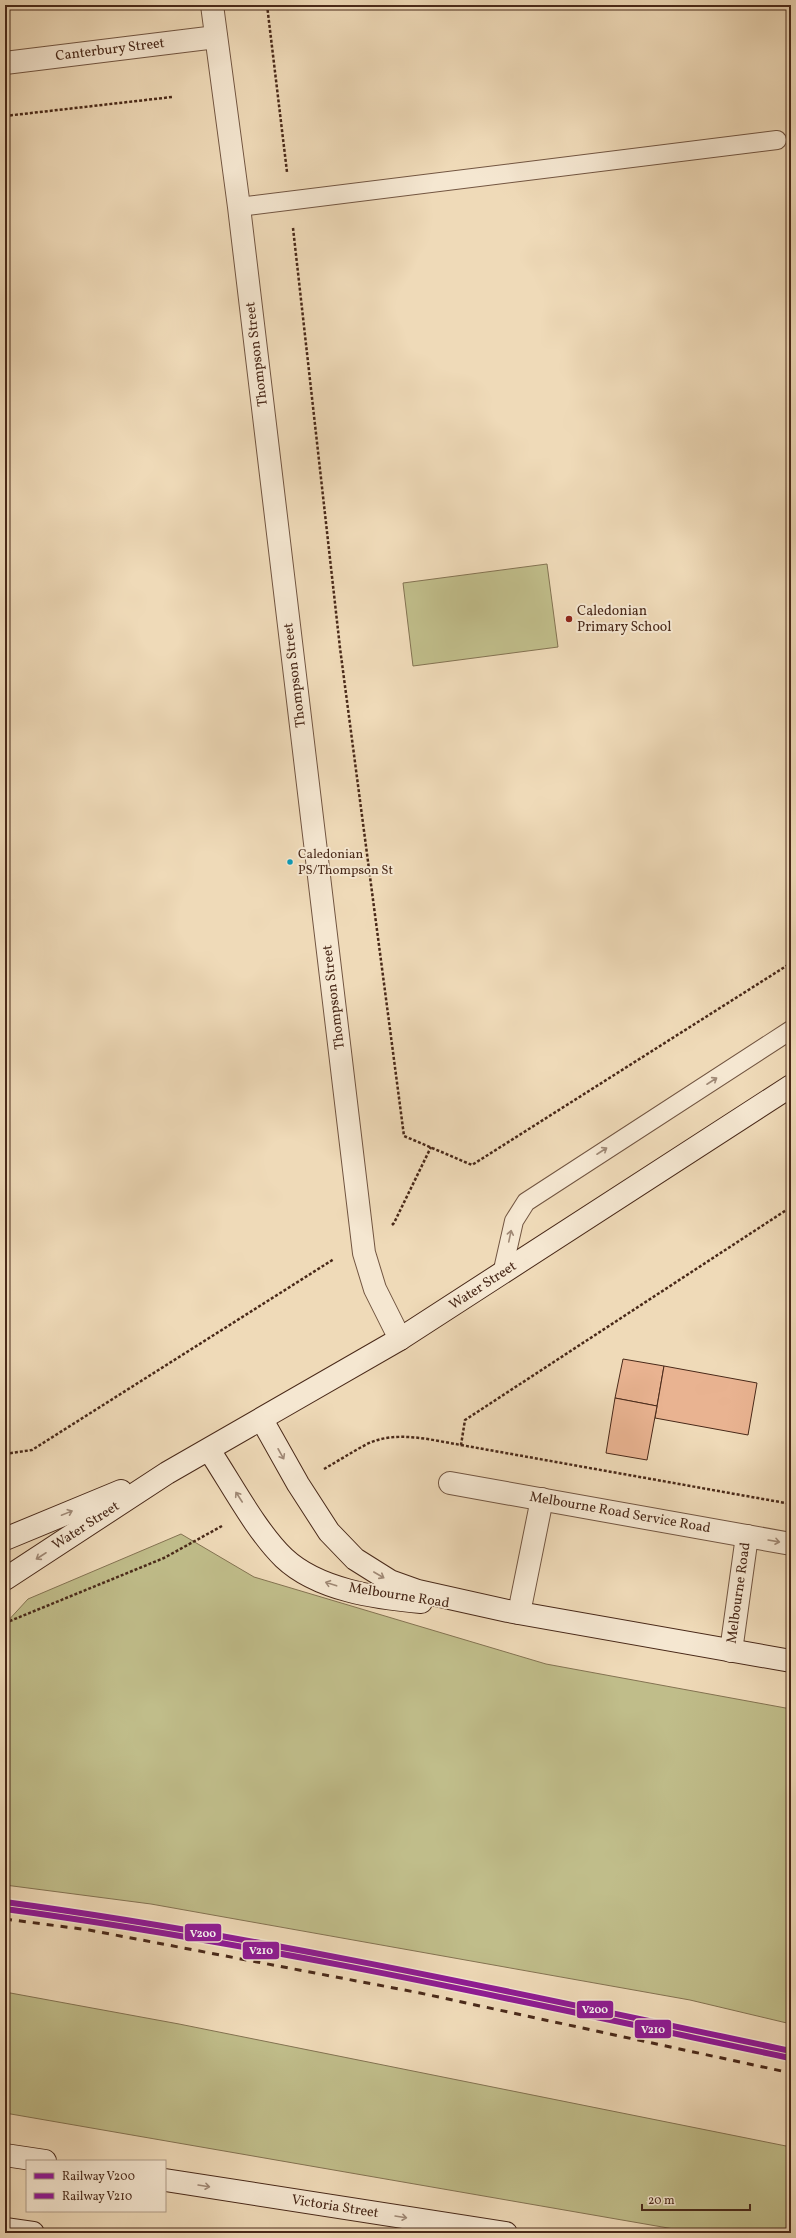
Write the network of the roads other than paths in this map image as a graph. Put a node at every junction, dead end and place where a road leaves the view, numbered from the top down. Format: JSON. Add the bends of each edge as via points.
{"nodes":[{"id":1,"x":212,"y":5,"type":"edge"},
{"id":2,"x":216,"y":37,"type":"junction"},
{"id":3,"x":5,"y":63,"type":"edge"},
{"id":4,"x":777,"y":140,"type":"dead end"},
{"id":5,"x":239,"y":207,"type":"junction"},
{"id":6,"x":791,"y":1030,"type":"edge"},
{"id":7,"x":791,"y":1086,"type":"edge"},
{"id":8,"x":502,"y":1274,"type":"junction"},
{"id":9,"x":400,"y":1339,"type":"junction"},
{"id":10,"x":262,"y":1420,"type":"junction"},
{"id":11,"x":209,"y":1450,"type":"junction"},
{"id":12,"x":167,"y":1473,"type":"junction"},
{"id":13,"x":450,"y":1483,"type":"dead end"},
{"id":14,"x":542,"y":1499,"type":"junction"},
{"id":15,"x":747,"y":1536,"type":"junction"},
{"id":16,"x":5,"y":1538,"type":"edge"},
{"id":17,"x":791,"y":1544,"type":"edge"},
{"id":18,"x":5,"y":1579,"type":"edge"},
{"id":19,"x":513,"y":1612,"type":"junction"},
{"id":20,"x":731,"y":1651,"type":"junction"},
{"id":21,"x":791,"y":1661,"type":"edge"},
{"id":22,"x":5,"y":2154,"type":"edge"},
{"id":23,"x":39,"y":2160,"type":"edge"},
{"id":24,"x":166,"y":2180,"type":"edge"},
{"id":25,"x":5,"y":2229,"type":"edge"},
{"id":26,"x":33,"y":2233,"type":"edge"},
{"id":27,"x":506,"y":2233,"type":"edge"}],
"edges":[{"from":1,"to":2,"type":"street","name":"Thompson Street"},
{"from":2,"to":3,"type":"street","name":"Canterbury Street"},
{"from":2,"to":5,"type":"street","name":"Thompson Street"},
{"from":4,"to":5,"type":"lane"},
{"from":5,"to":9,"type":"street","name":"Thompson Street","via":[[363,1242],[371,1281]]},
{"from":8,"to":6,"type":"lane","one_way":true,"via":[[514,1221],[526,1202]]},
{"from":7,"to":8,"type":"street","name":"Water Street"},
{"from":8,"to":9,"type":"street","name":"Water Street"},
{"from":9,"to":10,"type":"street","name":"Water Street"},
{"from":10,"to":11,"type":"street","name":"Water Street"},
{"from":10,"to":19,"type":"street","name":"Melbourne Road","one_way":true,"via":[[298,1484],[342,1548],[371,1570],[418,1592]]},
{"from":11,"to":12,"type":"street","name":"Water Street"},
{"from":19,"to":11,"type":"street","name":"Melbourne Road","one_way":true,"via":[[408,1601],[370,1594],[316,1579],[284,1558],[269,1541]]},
{"from":16,"to":12,"type":"street","name":"Water Street","one_way":true},
{"from":12,"to":18,"type":"street","name":"Water Street","one_way":true},
{"from":13,"to":14,"type":"street","name":"Melbourne Road Service Road"},
{"from":14,"to":15,"type":"street","name":"Melbourne Road Service Road"},
{"from":14,"to":19,"type":"street"},
{"from":15,"to":17,"type":"street","name":"Melbourne Road Service Road","one_way":true},
{"from":15,"to":20,"type":"street","name":"Melbourne Road"},
{"from":19,"to":20,"type":"street","name":"Melbourne Road"},
{"from":20,"to":21,"type":"street","name":"Melbourne Road"},
{"from":22,"to":23,"type":"street"},
{"from":24,"to":27,"type":"street","name":"Victoria Street","one_way":true},
{"from":25,"to":26,"type":"street"}]}
